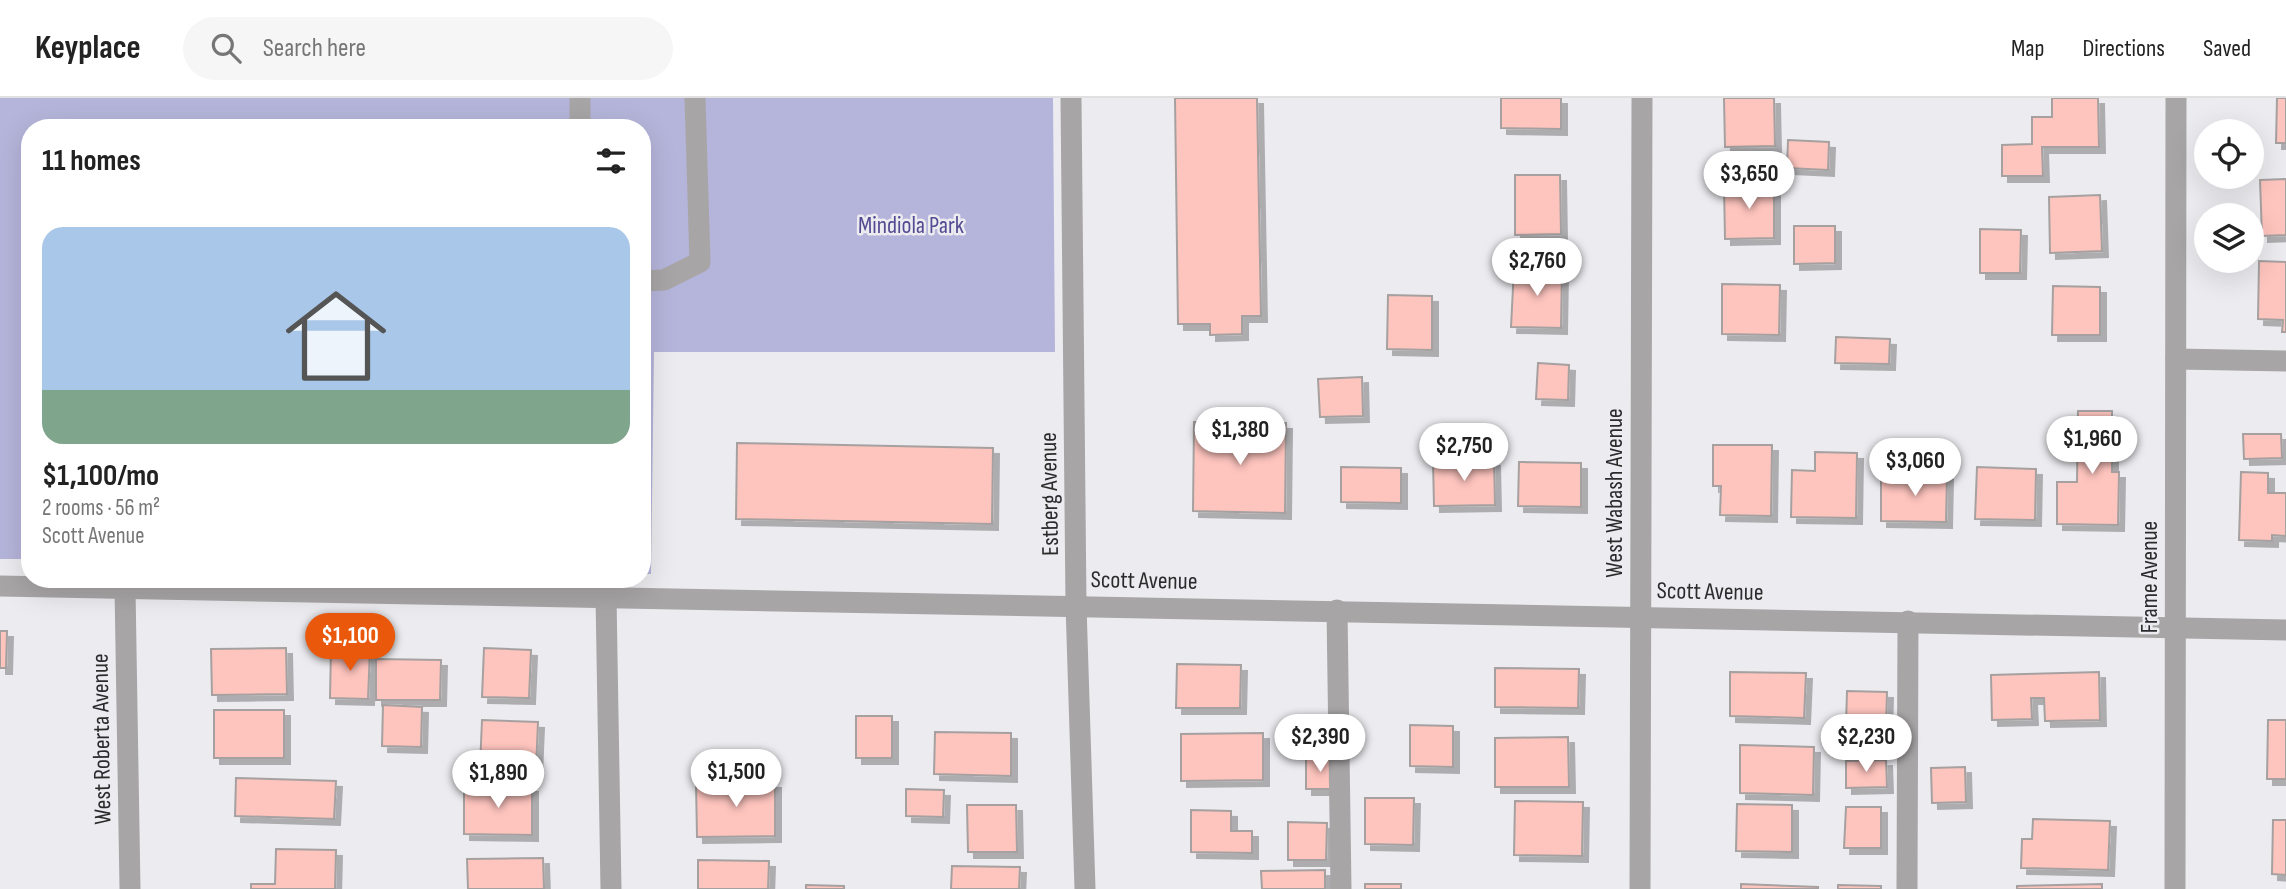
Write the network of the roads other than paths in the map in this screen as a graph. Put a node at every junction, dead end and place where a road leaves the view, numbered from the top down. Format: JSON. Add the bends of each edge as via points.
{"nodes":[{"id":1,"x":580,"y":98,"type":"edge"},
{"id":2,"x":695,"y":98,"type":"edge"},
{"id":3,"x":1071,"y":98,"type":"edge"},
{"id":4,"x":1642,"y":98,"type":"edge"},
{"id":5,"x":2176,"y":98,"type":"edge"},
{"id":6,"x":580,"y":119,"type":"edge"},
{"id":7,"x":651,"y":281,"type":"edge"},
{"id":8,"x":2176,"y":359,"type":"junction"},
{"id":9,"x":2286,"y":361,"type":"edge"},
{"id":10,"x":0,"y":586,"type":"edge"},
{"id":11,"x":21,"y":586,"type":"edge"},
{"id":12,"x":125,"y":588,"type":"joint"},
{"id":13,"x":607,"y":596,"type":"junction"},
{"id":14,"x":1076,"y":605,"type":"junction"},
{"id":15,"x":1337,"y":610,"type":"junction"},
{"id":16,"x":1640,"y":616,"type":"junction"},
{"id":17,"x":1908,"y":621,"type":"junction"},
{"id":18,"x":2176,"y":627,"type":"junction"},
{"id":19,"x":2286,"y":629,"type":"edge"},
{"id":20,"x":130,"y":889,"type":"edge"},
{"id":21,"x":611,"y":889,"type":"edge"},
{"id":22,"x":1085,"y":889,"type":"edge"},
{"id":23,"x":1341,"y":889,"type":"edge"},
{"id":24,"x":1640,"y":889,"type":"edge"},
{"id":25,"x":1907,"y":889,"type":"edge"},
{"id":26,"x":2175,"y":889,"type":"edge"}],
"edges":[{"from":1,"to":6,"type":"street"},
{"from":2,"to":7,"type":"street","via":[[700,262],[664,280]]},
{"from":3,"to":14,"type":"street","name":"Estberg Avenue"},
{"from":4,"to":16,"type":"street","name":"West Wabash Avenue"},
{"from":5,"to":8,"type":"street","name":"Frame Avenue"},
{"from":8,"to":9,"type":"street"},
{"from":8,"to":18,"type":"street","name":"Frame Avenue"},
{"from":10,"to":11,"type":"street","name":"Scott Avenue"},
{"from":12,"to":13,"type":"street","name":"Scott Avenue"},
{"from":12,"to":20,"type":"street","name":"West Roberta Avenue"},
{"from":13,"to":14,"type":"street","name":"Scott Avenue"},
{"from":13,"to":21,"type":"street"},
{"from":14,"to":15,"type":"street","name":"Scott Avenue"},
{"from":14,"to":22,"type":"street","name":"Estberg Avenue"},
{"from":15,"to":16,"type":"street","name":"Scott Avenue"},
{"from":15,"to":23,"type":"street"},
{"from":16,"to":17,"type":"street","name":"Scott Avenue"},
{"from":16,"to":24,"type":"street","name":"West Wabash Avenue"},
{"from":17,"to":18,"type":"street","name":"Scott Avenue"},
{"from":17,"to":25,"type":"street"},
{"from":18,"to":19,"type":"street","name":"Scott Avenue"},
{"from":18,"to":26,"type":"street","name":"Frame Avenue"}]}
